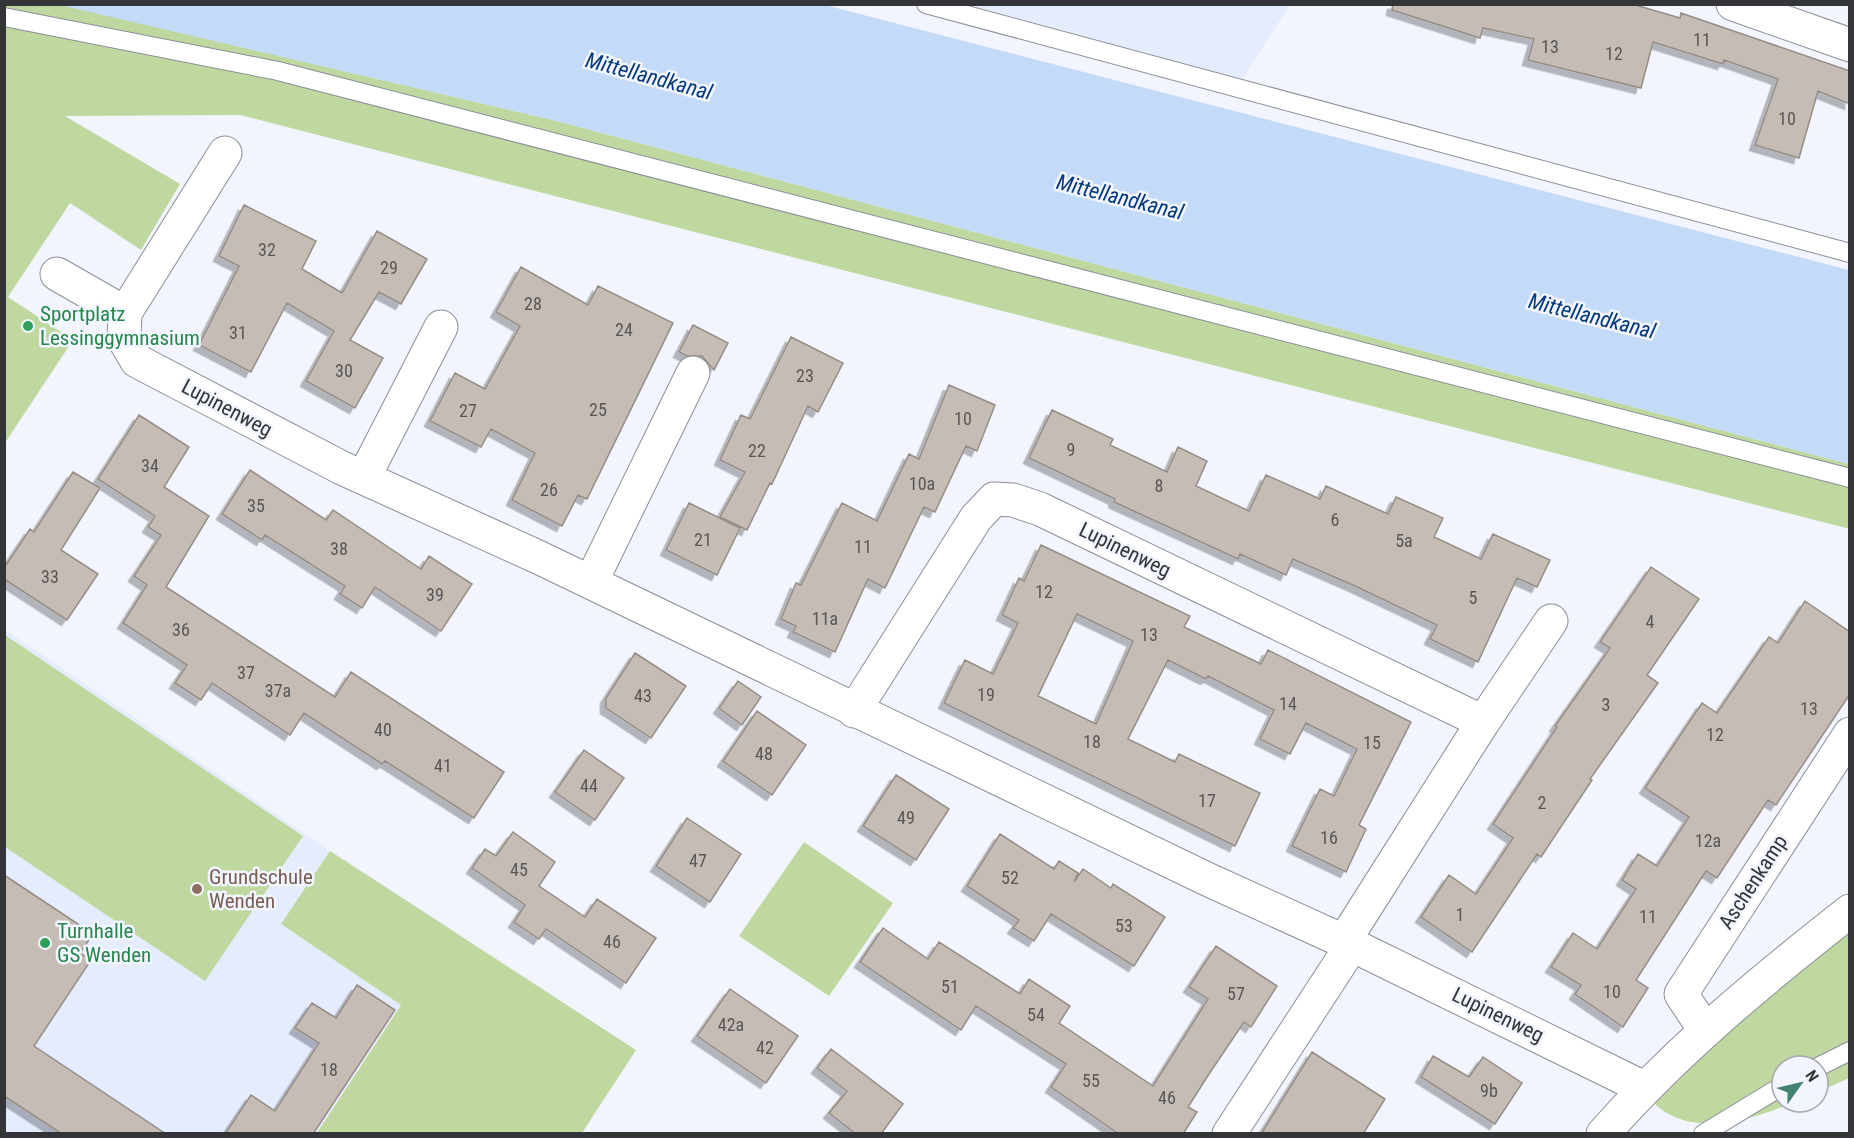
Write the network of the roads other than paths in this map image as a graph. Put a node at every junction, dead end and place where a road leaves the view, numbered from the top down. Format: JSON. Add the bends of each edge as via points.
{"nodes":[{"id":1,"x":926,"y":4,"type":"edge"},
{"id":2,"x":1733,"y":4,"type":"edge"},
{"id":3,"x":4,"y":16,"type":"edge"},
{"id":4,"x":1850,"y":45,"type":"edge"},
{"id":5,"x":225,"y":153,"type":"dead end"},
{"id":6,"x":1850,"y":253,"type":"edge"},
{"id":7,"x":57,"y":274,"type":"dead end"},
{"id":8,"x":125,"y":314,"type":"junction"},
{"id":9,"x":441,"y":327,"type":"dead end"},
{"id":10,"x":693,"y":374,"type":"dead end"},
{"id":11,"x":364,"y":477,"type":"junction"},
{"id":12,"x":1850,"y":478,"type":"edge"},
{"id":13,"x":591,"y":582,"type":"junction"},
{"id":14,"x":1551,"y":621,"type":"dead end"},
{"id":15,"x":854,"y":711,"type":"junction"},
{"id":16,"x":1483,"y":722,"type":"junction"},
{"id":17,"x":1850,"y":734,"type":"edge"},
{"id":18,"x":1850,"y":911,"type":"edge"},
{"id":19,"x":1348,"y":943,"type":"junction"},
{"id":20,"x":1705,"y":1030,"type":"junction"},
{"id":21,"x":1850,"y":1051,"type":"edge"},
{"id":22,"x":1830,"y":1061,"type":"edge"},
{"id":23,"x":1644,"y":1088,"type":"junction"},
{"id":24,"x":1770,"y":1093,"type":"edge"},
{"id":25,"x":1229,"y":1134,"type":"edge"},
{"id":26,"x":1603,"y":1134,"type":"edge"},
{"id":27,"x":1702,"y":1134,"type":"edge"}],
"edges":[{"from":1,"to":6,"type":"lane"},
{"from":2,"to":4,"type":"street"},
{"from":3,"to":12,"type":"lane","via":[[278,71]]},
{"from":5,"to":8,"type":"street"},
{"from":7,"to":8,"type":"street"},
{"from":8,"to":11,"type":"street","name":"Lupinenweg","via":[[124,339],[137,361]]},
{"from":9,"to":11,"type":"street"},
{"from":10,"to":13,"type":"street"},
{"from":11,"to":13,"type":"street","name":"Lupinenweg"},
{"from":13,"to":15,"type":"street","name":"Lupinenweg"},
{"from":14,"to":16,"type":"street"},
{"from":15,"to":16,"type":"street","name":"Lupinenweg","via":[[976,518],[994,499],[1013,500],[1040,509]]},
{"from":15,"to":19,"type":"street","name":"Lupinenweg"},
{"from":16,"to":19,"type":"street"},
{"from":17,"to":20,"type":"street","name":"Aschenkamp","via":[[1681,994]]},
{"from":18,"to":20,"type":"street"},
{"from":19,"to":23,"type":"street","name":"Lupinenweg"},
{"from":19,"to":25,"type":"street"},
{"from":20,"to":23,"type":"street"},
{"from":21,"to":22,"type":"lane"},
{"from":23,"to":26,"type":"street"},
{"from":24,"to":27,"type":"lane"}]}
